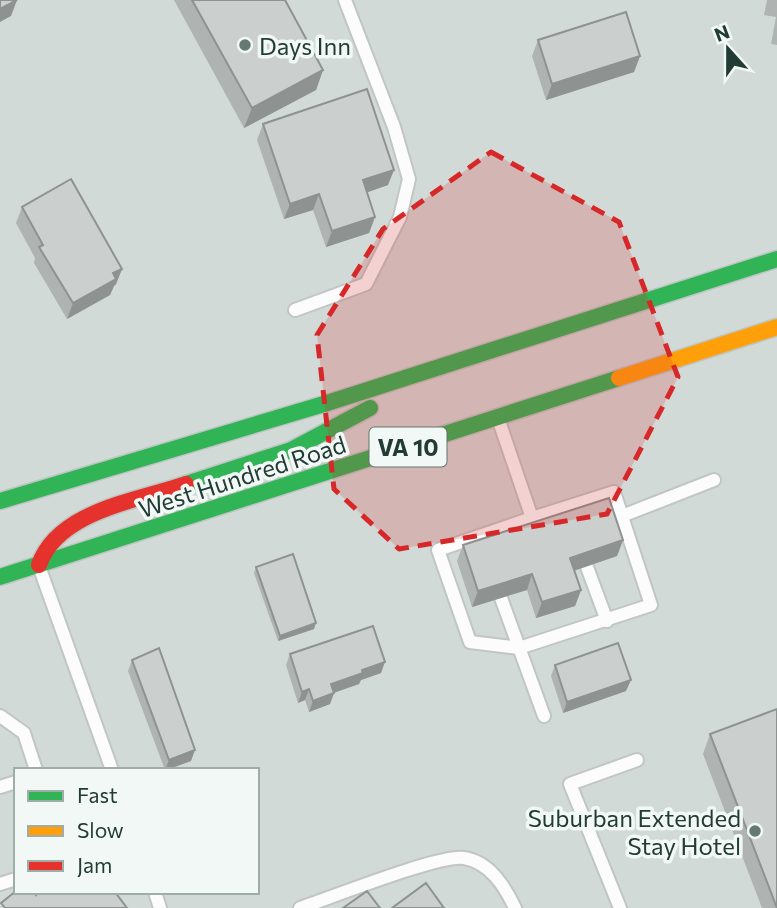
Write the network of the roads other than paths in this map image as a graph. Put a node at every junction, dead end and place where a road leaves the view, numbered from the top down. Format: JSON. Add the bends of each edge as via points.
{"nodes":[{"id":1,"x":345,"y":0,"type":"edge"},
{"id":2,"x":777,"y":259,"type":"edge"},
{"id":3,"x":295,"y":310,"type":"dead end"},
{"id":4,"x":777,"y":327,"type":"edge"},
{"id":5,"x":460,"y":361,"type":"junction"},
{"id":6,"x":498,"y":418,"type":"junction"},
{"id":7,"x":714,"y":480,"type":"dead end"},
{"id":8,"x":0,"y":501,"type":"edge"},
{"id":9,"x":566,"y":507,"type":"junction"},
{"id":10,"x":622,"y":516,"type":"junction"},
{"id":11,"x":533,"y":518,"type":"junction"},
{"id":12,"x":572,"y":523,"type":"edge"},
{"id":13,"x":480,"y":536,"type":"junction"},
{"id":14,"x":485,"y":552,"type":"edge"},
{"id":15,"x":39,"y":565,"type":"junction"},
{"id":16,"x":587,"y":566,"type":"edge"},
{"id":17,"x":0,"y":577,"type":"edge"},
{"id":18,"x":501,"y":598,"type":"edge"},
{"id":19,"x":607,"y":621,"type":"junction"},
{"id":20,"x":519,"y":648,"type":"junction"},
{"id":21,"x":0,"y":716,"type":"edge"},
{"id":22,"x":544,"y":716,"type":"dead end"},
{"id":23,"x":636,"y":761,"type":"dead end"},
{"id":24,"x":35,"y":768,"type":"edge"},
{"id":25,"x":111,"y":768,"type":"edge"},
{"id":26,"x":300,"y":908,"type":"edge"},
{"id":27,"x":515,"y":908,"type":"edge"},
{"id":28,"x":620,"y":908,"type":"edge"}],
"edges":[{"from":1,"to":3,"type":"lane","via":[[409,179],[400,217],[366,284]]},
{"from":2,"to":5,"type":"main road","name":"West Hundred Road","number":"VA 10"},
{"from":4,"to":6,"type":"main road","name":"West Hundred Road","number":"VA 10"},
{"from":5,"to":8,"type":"main road","name":"West Hundred Road","number":"VA 10"},
{"from":5,"to":15,"type":"main road","via":[[291,450],[77,520],[57,532],[44,548]]},
{"from":6,"to":11,"type":"lane"},
{"from":6,"to":15,"type":"main road","name":"West Hundred Road","number":"VA 10"},
{"from":7,"to":10,"type":"lane"},
{"from":9,"to":10,"type":"lane","via":[[614,492]]},
{"from":9,"to":11,"type":"lane"},
{"from":9,"to":12,"type":"lane"},
{"from":10,"to":19,"type":"lane","via":[[650,605]]},
{"from":11,"to":13,"type":"lane"},
{"from":13,"to":14,"type":"lane"},
{"from":13,"to":20,"type":"lane","via":[[438,550],[470,642]]},
{"from":15,"to":17,"type":"main road","name":"West Hundred Road","number":"VA 10"},
{"from":15,"to":25,"type":"lane"},
{"from":16,"to":19,"type":"lane"},
{"from":18,"to":20,"type":"lane"},
{"from":19,"to":20,"type":"lane"},
{"from":20,"to":22,"type":"lane"},
{"from":21,"to":24,"type":"lane","via":[[24,733]]},
{"from":23,"to":28,"type":"lane","via":[[570,784]]},
{"from":26,"to":27,"type":"lane","via":[[437,861],[463,857],[485,866],[506,888]]}]}
